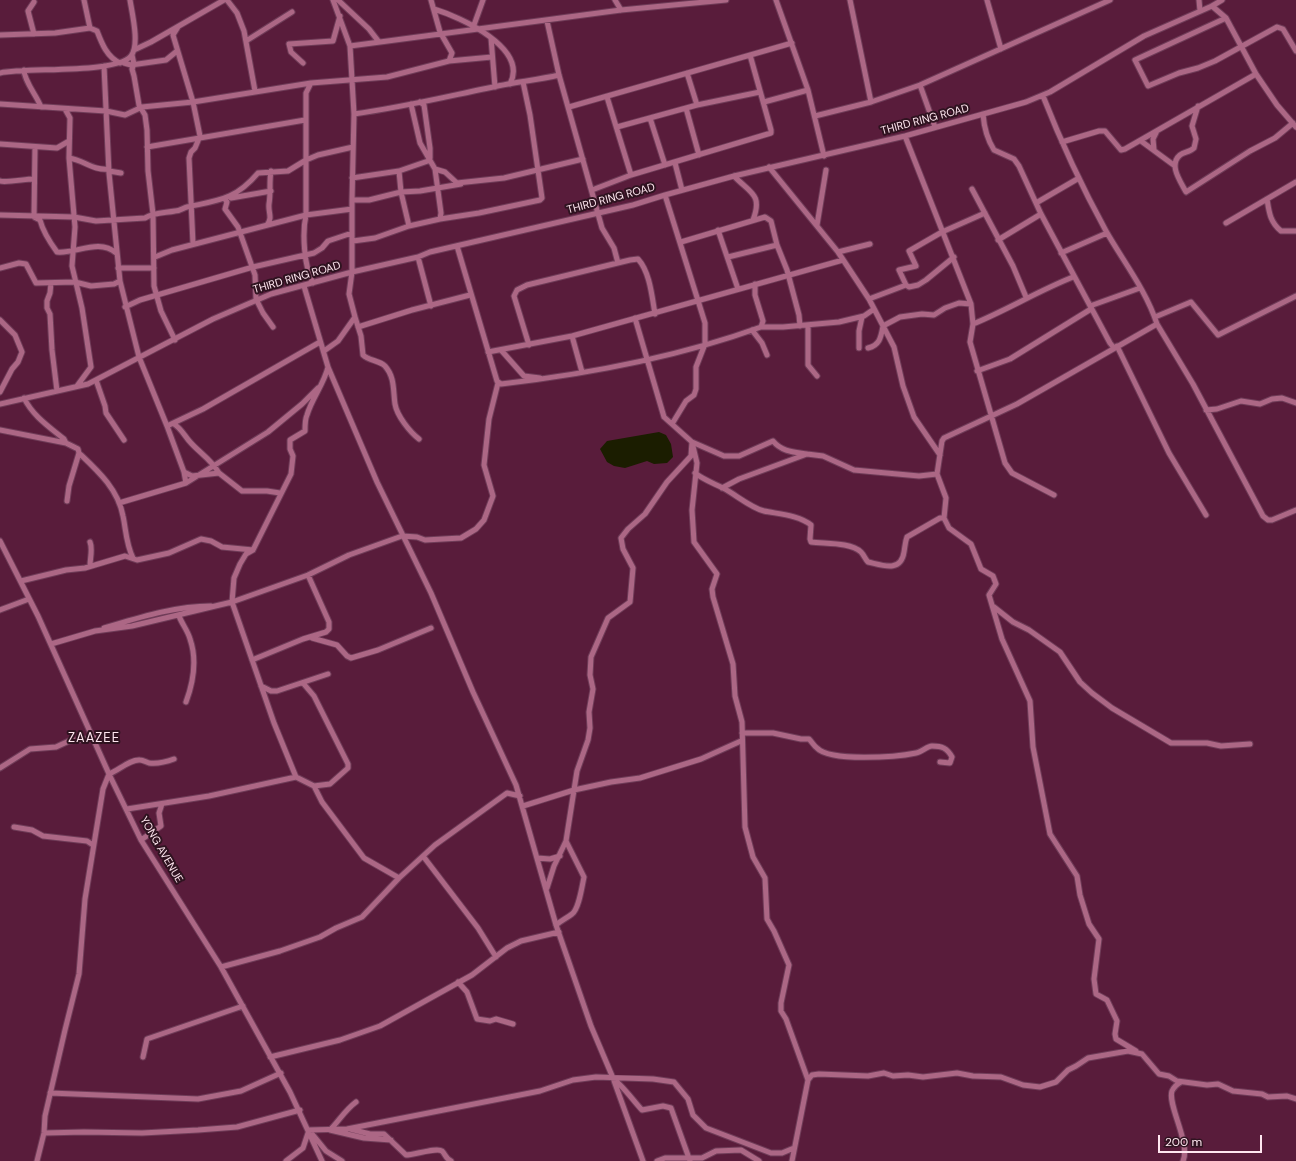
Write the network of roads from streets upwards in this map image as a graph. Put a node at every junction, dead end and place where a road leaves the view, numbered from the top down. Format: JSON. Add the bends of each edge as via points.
{"nodes":[{"id":1,"x":84,"y":0,"type":"edge"},
{"id":2,"x":130,"y":0,"type":"edge"},
{"id":3,"x":224,"y":0,"type":"edge"},
{"id":4,"x":227,"y":0,"type":"edge"},
{"id":5,"x":333,"y":0,"type":"edge"},
{"id":6,"x":338,"y":0,"type":"edge"},
{"id":7,"x":432,"y":0,"type":"edge"},
{"id":8,"x":483,"y":0,"type":"edge"},
{"id":9,"x":615,"y":0,"type":"edge"},
{"id":10,"x":726,"y":0,"type":"edge"},
{"id":11,"x":776,"y":0,"type":"edge"},
{"id":12,"x":850,"y":0,"type":"edge"},
{"id":13,"x":987,"y":0,"type":"edge"},
{"id":14,"x":1110,"y":0,"type":"edge"},
{"id":15,"x":1198,"y":0,"type":"edge"},
{"id":16,"x":1222,"y":0,"type":"edge"},
{"id":17,"x":34,"y":2,"type":"dead end"},
{"id":18,"x":682,"y":2,"type":"edge"},
{"id":19,"x":1212,"y":6,"type":"junction"},
{"id":20,"x":434,"y":9,"type":"junction"},
{"id":21,"x":621,"y":10,"type":"junction"},
{"id":22,"x":1200,"y":11,"type":"junction"},
{"id":23,"x":292,"y":12,"type":"dead end"},
{"id":24,"x":340,"y":16,"type":"junction"},
{"id":25,"x":1226,"y":18,"type":"junction"},
{"id":26,"x":547,"y":21,"type":"junction"},
{"id":27,"x":178,"y":27,"type":"junction"},
{"id":28,"x":475,"y":27,"type":"junction"},
{"id":29,"x":90,"y":28,"type":"junction"},
{"id":30,"x":440,"y":32,"type":"junction"},
{"id":31,"x":167,"y":33,"type":"junction"},
{"id":32,"x":34,"y":34,"type":"junction"},
{"id":33,"x":0,"y":35,"type":"edge"},
{"id":34,"x":173,"y":35,"type":"junction"},
{"id":35,"x":491,"y":38,"type":"junction"},
{"id":36,"x":246,"y":41,"type":"junction"},
{"id":37,"x":379,"y":42,"type":"junction"},
{"id":38,"x":792,"y":43,"type":"junction"},
{"id":39,"x":350,"y":46,"type":"junction"},
{"id":40,"x":1241,"y":46,"type":"junction"},
{"id":41,"x":1001,"y":49,"type":"junction"},
{"id":42,"x":177,"y":51,"type":"junction"},
{"id":43,"x":1296,"y":51,"type":"edge"},
{"id":44,"x":133,"y":53,"type":"junction"},
{"id":45,"x":750,"y":55,"type":"junction"},
{"id":46,"x":492,"y":57,"type":"junction"},
{"id":47,"x":448,"y":61,"type":"junction"},
{"id":48,"x":122,"y":63,"type":"junction"},
{"id":49,"x":303,"y":63,"type":"dead end"},
{"id":50,"x":134,"y":64,"type":"junction"},
{"id":51,"x":104,"y":66,"type":"junction"},
{"id":52,"x":24,"y":70,"type":"junction"},
{"id":53,"x":0,"y":73,"type":"edge"},
{"id":54,"x":687,"y":73,"type":"junction"},
{"id":55,"x":1256,"y":74,"type":"junction"},
{"id":56,"x":559,"y":75,"type":"junction"},
{"id":57,"x":352,"y":81,"type":"junction"},
{"id":58,"x":523,"y":82,"type":"junction"},
{"id":59,"x":311,"y":83,"type":"junction"},
{"id":60,"x":510,"y":84,"type":"junction"},
{"id":61,"x":920,"y":84,"type":"junction"},
{"id":62,"x":495,"y":87,"type":"junction"},
{"id":63,"x":808,"y":90,"type":"junction"},
{"id":64,"x":255,"y":91,"type":"junction"},
{"id":65,"x":760,"y":92,"type":"junction"},
{"id":66,"x":1043,"y":96,"type":"junction"},
{"id":67,"x":607,"y":97,"type":"junction"},
{"id":68,"x":193,"y":102,"type":"junction"},
{"id":69,"x":420,"y":102,"type":"junction"},
{"id":70,"x":764,"y":102,"type":"junction"},
{"id":71,"x":871,"y":102,"type":"junction"},
{"id":72,"x":0,"y":104,"type":"edge"},
{"id":73,"x":411,"y":104,"type":"junction"},
{"id":74,"x":697,"y":105,"type":"junction"},
{"id":75,"x":1198,"y":106,"type":"junction"},
{"id":76,"x":41,"y":107,"type":"junction"},
{"id":77,"x":142,"y":107,"type":"junction"},
{"id":78,"x":569,"y":107,"type":"junction"},
{"id":79,"x":686,"y":108,"type":"junction"},
{"id":80,"x":65,"y":109,"type":"junction"},
{"id":81,"x":78,"y":110,"type":"junction"},
{"id":82,"x":106,"y":111,"type":"junction"},
{"id":83,"x":354,"y":114,"type":"junction"},
{"id":84,"x":982,"y":114,"type":"junction"},
{"id":85,"x":815,"y":116,"type":"junction"},
{"id":86,"x":70,"y":118,"type":"junction"},
{"id":87,"x":650,"y":118,"type":"junction"},
{"id":88,"x":305,"y":120,"type":"junction"},
{"id":89,"x":1295,"y":125,"type":"edge"},
{"id":90,"x":617,"y":127,"type":"junction"},
{"id":91,"x":935,"y":127,"type":"junction"},
{"id":92,"x":1156,"y":132,"type":"junction"},
{"id":93,"x":905,"y":136,"type":"junction"},
{"id":94,"x":199,"y":139,"type":"junction"},
{"id":95,"x":69,"y":141,"type":"junction"},
{"id":96,"x":1140,"y":141,"type":"junction"},
{"id":97,"x":1062,"y":142,"type":"junction"},
{"id":98,"x":0,"y":144,"type":"edge"},
{"id":99,"x":35,"y":147,"type":"junction"},
{"id":100,"x":147,"y":147,"type":"junction"},
{"id":101,"x":353,"y":147,"type":"junction"},
{"id":102,"x":1154,"y":151,"type":"junction"},
{"id":103,"x":699,"y":155,"type":"junction"},
{"id":104,"x":824,"y":156,"type":"junction"},
{"id":105,"x":69,"y":158,"type":"junction"},
{"id":106,"x":430,"y":158,"type":"junction"},
{"id":107,"x":306,"y":160,"type":"junction"},
{"id":108,"x":583,"y":160,"type":"junction"},
{"id":109,"x":675,"y":162,"type":"junction"},
{"id":110,"x":666,"y":165,"type":"junction"},
{"id":111,"x":1175,"y":166,"type":"junction"},
{"id":112,"x":769,"y":167,"type":"junction"},
{"id":113,"x":435,"y":169,"type":"junction"},
{"id":114,"x":538,"y":169,"type":"junction"},
{"id":115,"x":109,"y":170,"type":"junction"},
{"id":116,"x":826,"y":170,"type":"dead end"},
{"id":117,"x":271,"y":171,"type":"junction"},
{"id":118,"x":399,"y":171,"type":"junction"},
{"id":119,"x":121,"y":173,"type":"dead end"},
{"id":120,"x":631,"y":175,"type":"junction"},
{"id":121,"x":734,"y":176,"type":"junction"},
{"id":122,"x":352,"y":178,"type":"junction"},
{"id":123,"x":1079,"y":178,"type":"junction"},
{"id":124,"x":33,"y":179,"type":"junction"},
{"id":125,"x":0,"y":181,"type":"edge"},
{"id":126,"x":1296,"y":182,"type":"edge"},
{"id":127,"x":461,"y":184,"type":"junction"},
{"id":128,"x":438,"y":187,"type":"junction"},
{"id":129,"x":972,"y":189,"type":"dead end"},
{"id":130,"x":592,"y":190,"type":"junction"},
{"id":131,"x":682,"y":190,"type":"junction"},
{"id":132,"x":271,"y":191,"type":"junction"},
{"id":133,"x":401,"y":192,"type":"junction"},
{"id":134,"x":665,"y":194,"type":"junction"},
{"id":135,"x":227,"y":198,"type":"junction"},
{"id":136,"x":352,"y":200,"type":"junction"},
{"id":137,"x":1267,"y":200,"type":"junction"},
{"id":138,"x":1036,"y":203,"type":"junction"},
{"id":139,"x":192,"y":206,"type":"junction"},
{"id":140,"x":352,"y":209,"type":"junction"},
{"id":141,"x":985,"y":213,"type":"junction"},
{"id":142,"x":153,"y":214,"type":"junction"},
{"id":143,"x":598,"y":214,"type":"junction"},
{"id":144,"x":1041,"y":214,"type":"junction"},
{"id":145,"x":0,"y":215,"type":"edge"},
{"id":146,"x":306,"y":215,"type":"junction"},
{"id":147,"x":34,"y":216,"type":"junction"},
{"id":148,"x":441,"y":216,"type":"junction"},
{"id":149,"x":74,"y":217,"type":"junction"},
{"id":150,"x":113,"y":220,"type":"junction"},
{"id":151,"x":753,"y":220,"type":"junction"},
{"id":152,"x":1226,"y":223,"type":"dead end"},
{"id":153,"x":267,"y":225,"type":"junction"},
{"id":154,"x":817,"y":225,"type":"junction"},
{"id":155,"x":409,"y":226,"type":"junction"},
{"id":156,"x":718,"y":230,"type":"junction"},
{"id":157,"x":1296,"y":230,"type":"edge"},
{"id":158,"x":942,"y":232,"type":"junction"},
{"id":159,"x":240,"y":233,"type":"junction"},
{"id":160,"x":352,"y":233,"type":"junction"},
{"id":161,"x":1107,"y":233,"type":"junction"},
{"id":162,"x":998,"y":240,"type":"junction"},
{"id":163,"x":352,"y":242,"type":"junction"},
{"id":164,"x":680,"y":242,"type":"junction"},
{"id":165,"x":193,"y":244,"type":"junction"},
{"id":166,"x":870,"y":244,"type":"dead end"},
{"id":167,"x":777,"y":245,"type":"junction"},
{"id":168,"x":457,"y":246,"type":"junction"},
{"id":169,"x":74,"y":251,"type":"junction"},
{"id":170,"x":838,"y":252,"type":"junction"},
{"id":171,"x":116,"y":253,"type":"junction"},
{"id":172,"x":1061,"y":253,"type":"junction"},
{"id":173,"x":306,"y":255,"type":"junction"},
{"id":174,"x":155,"y":257,"type":"junction"},
{"id":175,"x":418,"y":257,"type":"junction"},
{"id":176,"x":728,"y":257,"type":"junction"},
{"id":177,"x":954,"y":257,"type":"junction"},
{"id":178,"x":842,"y":260,"type":"junction"},
{"id":179,"x":618,"y":263,"type":"junction"},
{"id":180,"x":253,"y":267,"type":"junction"},
{"id":181,"x":0,"y":268,"type":"edge"},
{"id":182,"x":118,"y":268,"type":"junction"},
{"id":183,"x":154,"y":268,"type":"junction"},
{"id":184,"x":352,"y":272,"type":"junction"},
{"id":185,"x":788,"y":275,"type":"junction"},
{"id":186,"x":1073,"y":277,"type":"junction"},
{"id":187,"x":120,"y":281,"type":"junction"},
{"id":188,"x":75,"y":282,"type":"junction"},
{"id":189,"x":51,"y":283,"type":"junction"},
{"id":190,"x":313,"y":283,"type":"junction"},
{"id":191,"x":755,"y":284,"type":"junction"},
{"id":192,"x":906,"y":285,"type":"junction"},
{"id":193,"x":304,"y":286,"type":"junction"},
{"id":194,"x":1140,"y":288,"type":"junction"},
{"id":195,"x":738,"y":289,"type":"junction"},
{"id":196,"x":158,"y":295,"type":"junction"},
{"id":197,"x":470,"y":295,"type":"junction"},
{"id":198,"x":1296,"y":296,"type":"edge"},
{"id":199,"x":1026,"y":297,"type":"junction"},
{"id":200,"x":256,"y":299,"type":"junction"},
{"id":201,"x":869,"y":299,"type":"junction"},
{"id":202,"x":700,"y":300,"type":"junction"},
{"id":203,"x":971,"y":304,"type":"junction"},
{"id":204,"x":431,"y":306,"type":"junction"},
{"id":205,"x":125,"y":307,"type":"junction"},
{"id":206,"x":1090,"y":308,"type":"junction"},
{"id":207,"x":874,"y":309,"type":"junction"},
{"id":208,"x":655,"y":314,"type":"junction"},
{"id":209,"x":356,"y":317,"type":"junction"},
{"id":210,"x":862,"y":317,"type":"junction"},
{"id":211,"x":1155,"y":317,"type":"junction"},
{"id":212,"x":634,"y":318,"type":"junction"},
{"id":213,"x":0,"y":320,"type":"edge"},
{"id":214,"x":973,"y":324,"type":"junction"},
{"id":215,"x":1157,"y":324,"type":"junction"},
{"id":216,"x":800,"y":326,"type":"junction"},
{"id":217,"x":808,"y":326,"type":"junction"},
{"id":218,"x":883,"y":326,"type":"junction"},
{"id":219,"x":273,"y":327,"type":"dead end"},
{"id":220,"x":358,"y":327,"type":"junction"},
{"id":221,"x":761,"y":327,"type":"junction"},
{"id":222,"x":752,"y":330,"type":"junction"},
{"id":223,"x":572,"y":336,"type":"junction"},
{"id":224,"x":175,"y":340,"type":"junction"},
{"id":225,"x":320,"y":342,"type":"junction"},
{"id":226,"x":705,"y":344,"type":"junction"},
{"id":227,"x":529,"y":345,"type":"junction"},
{"id":228,"x":1116,"y":347,"type":"junction"},
{"id":229,"x":859,"y":348,"type":"dead end"},
{"id":230,"x":868,"y":348,"type":"dead end"},
{"id":231,"x":501,"y":350,"type":"junction"},
{"id":232,"x":324,"y":351,"type":"junction"},
{"id":233,"x":488,"y":352,"type":"junction"},
{"id":234,"x":767,"y":355,"type":"dead end"},
{"id":235,"x":139,"y":357,"type":"junction"},
{"id":236,"x":646,"y":360,"type":"junction"},
{"id":237,"x":328,"y":368,"type":"junction"},
{"id":238,"x":977,"y":371,"type":"junction"},
{"id":239,"x":582,"y":372,"type":"junction"},
{"id":240,"x":817,"y":376,"type":"dead end"},
{"id":241,"x":549,"y":379,"type":"junction"},
{"id":242,"x":96,"y":380,"type":"junction"},
{"id":243,"x":498,"y":383,"type":"junction"},
{"id":244,"x":77,"y":386,"type":"junction"},
{"id":245,"x":320,"y":386,"type":"junction"},
{"id":246,"x":57,"y":391,"type":"junction"},
{"id":247,"x":0,"y":392,"type":"edge"},
{"id":248,"x":24,"y":398,"type":"junction"},
{"id":249,"x":1296,"y":403,"type":"edge"},
{"id":250,"x":0,"y":404,"type":"edge"},
{"id":251,"x":1206,"y":410,"type":"junction"},
{"id":252,"x":991,"y":414,"type":"junction"},
{"id":253,"x":174,"y":424,"type":"junction"},
{"id":254,"x":672,"y":424,"type":"junction"},
{"id":255,"x":167,"y":426,"type":"junction"},
{"id":256,"x":0,"y":430,"type":"edge"},
{"id":257,"x":419,"y":439,"type":"dead end"},
{"id":258,"x":124,"y":440,"type":"dead end"},
{"id":259,"x":692,"y":442,"type":"junction"},
{"id":260,"x":66,"y":443,"type":"junction"},
{"id":261,"x":79,"y":453,"type":"junction"},
{"id":262,"x":807,"y":454,"type":"junction"},
{"id":263,"x":941,"y":456,"type":"junction"},
{"id":264,"x":214,"y":465,"type":"junction"},
{"id":265,"x":184,"y":472,"type":"junction"},
{"id":266,"x":220,"y":473,"type":"junction"},
{"id":267,"x":695,"y":473,"type":"junction"},
{"id":268,"x":937,"y":474,"type":"junction"},
{"id":269,"x":195,"y":476,"type":"junction"},
{"id":270,"x":186,"y":483,"type":"junction"},
{"id":271,"x":722,"y":488,"type":"junction"},
{"id":272,"x":280,"y":493,"type":"junction"},
{"id":273,"x":1054,"y":494,"type":"dead end"},
{"id":274,"x":66,"y":501,"type":"dead end"},
{"id":275,"x":119,"y":503,"type":"junction"},
{"id":276,"x":1296,"y":510,"type":"edge"},
{"id":277,"x":1206,"y":515,"type":"dead end"},
{"id":278,"x":944,"y":518,"type":"junction"},
{"id":279,"x":402,"y":536,"type":"junction"},
{"id":280,"x":0,"y":541,"type":"edge"},
{"id":281,"x":90,"y":542,"type":"dead end"},
{"id":282,"x":253,"y":550,"type":"junction"},
{"id":283,"x":6,"y":553,"type":"junction"},
{"id":284,"x":0,"y":555,"type":"edge"},
{"id":285,"x":133,"y":558,"type":"junction"},
{"id":286,"x":90,"y":566,"type":"junction"},
{"id":287,"x":308,"y":575,"type":"junction"},
{"id":288,"x":21,"y":581,"type":"junction"},
{"id":289,"x":28,"y":598,"type":"junction"},
{"id":290,"x":232,"y":602,"type":"junction"},
{"id":291,"x":218,"y":606,"type":"junction"},
{"id":292,"x":994,"y":607,"type":"junction"},
{"id":293,"x":0,"y":610,"type":"edge"},
{"id":294,"x":178,"y":616,"type":"junction"},
{"id":295,"x":431,"y":628,"type":"dead end"},
{"id":296,"x":95,"y":631,"type":"junction"},
{"id":297,"x":311,"y":638,"type":"junction"},
{"id":298,"x":51,"y":644,"type":"junction"},
{"id":299,"x":252,"y":660,"type":"junction"},
{"id":300,"x":328,"y":674,"type":"dead end"},
{"id":301,"x":303,"y":683,"type":"junction"},
{"id":302,"x":260,"y":685,"type":"junction"},
{"id":303,"x":186,"y":702,"type":"dead end"},
{"id":304,"x":742,"y":733,"type":"junction"},
{"id":305,"x":94,"y":738,"type":"junction"},
{"id":306,"x":741,"y":741,"type":"junction"},
{"id":307,"x":1250,"y":744,"type":"dead end"},
{"id":308,"x":174,"y":759,"type":"dead end"},
{"id":309,"x":940,"y":762,"type":"dead end"},
{"id":310,"x":0,"y":768,"type":"edge"},
{"id":311,"x":109,"y":774,"type":"junction"},
{"id":312,"x":296,"y":777,"type":"junction"},
{"id":313,"x":314,"y":786,"type":"junction"},
{"id":314,"x":574,"y":790,"type":"junction"},
{"id":315,"x":520,"y":796,"type":"junction"},
{"id":316,"x":162,"y":804,"type":"junction"},
{"id":317,"x":522,"y":806,"type":"junction"},
{"id":318,"x":127,"y":809,"type":"junction"},
{"id":319,"x":14,"y":827,"type":"dead end"},
{"id":320,"x":94,"y":835,"type":"junction"},
{"id":321,"x":142,"y":840,"type":"junction"},
{"id":322,"x":87,"y":841,"type":"junction"},
{"id":323,"x":566,"y":841,"type":"junction"},
{"id":324,"x":93,"y":845,"type":"junction"},
{"id":325,"x":424,"y":856,"type":"junction"},
{"id":326,"x":560,"y":856,"type":"junction"},
{"id":327,"x":537,"y":858,"type":"junction"},
{"id":328,"x":399,"y":878,"type":"junction"},
{"id":329,"x":547,"y":888,"type":"junction"},
{"id":330,"x":556,"y":925,"type":"junction"},
{"id":331,"x":559,"y":932,"type":"junction"},
{"id":332,"x":496,"y":957,"type":"junction"},
{"id":333,"x":221,"y":967,"type":"junction"},
{"id":334,"x":458,"y":982,"type":"junction"},
{"id":335,"x":243,"y":1006,"type":"junction"},
{"id":336,"x":513,"y":1024,"type":"dead end"},
{"id":337,"x":1136,"y":1051,"type":"junction"},
{"id":338,"x":143,"y":1057,"type":"dead end"},
{"id":339,"x":270,"y":1057,"type":"junction"},
{"id":340,"x":281,"y":1073,"type":"junction"},
{"id":341,"x":613,"y":1079,"type":"junction"},
{"id":342,"x":808,"y":1080,"type":"junction"},
{"id":343,"x":1181,"y":1082,"type":"junction"},
{"id":344,"x":50,"y":1093,"type":"junction"},
{"id":345,"x":1296,"y":1099,"type":"edge"},
{"id":346,"x":356,"y":1102,"type":"dead end"},
{"id":347,"x":300,"y":1110,"type":"junction"},
{"id":348,"x":347,"y":1128,"type":"junction"},
{"id":349,"x":309,"y":1130,"type":"junction"},
{"id":350,"x":330,"y":1130,"type":"junction"},
{"id":351,"x":44,"y":1133,"type":"junction"},
{"id":352,"x":391,"y":1140,"type":"junction"},
{"id":353,"x":794,"y":1148,"type":"junction"},
{"id":354,"x":690,"y":1159,"type":"edge"},
{"id":355,"x":37,"y":1161,"type":"edge"},
{"id":356,"x":286,"y":1161,"type":"edge"},
{"id":357,"x":322,"y":1161,"type":"edge"},
{"id":358,"x":342,"y":1161,"type":"edge"},
{"id":359,"x":451,"y":1161,"type":"edge"},
{"id":360,"x":643,"y":1161,"type":"edge"},
{"id":361,"x":657,"y":1161,"type":"edge"},
{"id":362,"x":759,"y":1161,"type":"edge"},
{"id":363,"x":792,"y":1161,"type":"edge"},
{"id":364,"x":1183,"y":1161,"type":"edge"}],
"edges":[{"from":1,"to":29,"type":"street"},
{"from":2,"to":44,"type":"street","via":[[136,38]]},
{"from":3,"to":27,"type":"street"},
{"from":4,"to":36,"type":"street","via":[[237,13]]},
{"from":5,"to":24,"type":"street"},
{"from":6,"to":37,"type":"street","via":[[370,28]]},
{"from":7,"to":20,"type":"street"},
{"from":8,"to":28,"type":"street"},
{"from":9,"to":21,"type":"street"},
{"from":10,"to":18,"type":"street"},
{"from":11,"to":38,"type":"street"},
{"from":12,"to":71,"type":"street"},
{"from":13,"to":41,"type":"street"},
{"from":14,"to":41,"type":"street"},
{"from":15,"to":22,"type":"street"},
{"from":16,"to":19,"type":"street","name":"THIRD RING ROAD"},
{"from":17,"to":32,"type":"street","via":[[28,11]]},
{"from":18,"to":21,"type":"street"},
{"from":19,"to":22,"type":"street","name":"THIRD RING ROAD"},
{"from":19,"to":25,"type":"street"},
{"from":20,"to":28,"type":"street","via":[[460,18]]},
{"from":20,"to":30,"type":"street"},
{"from":21,"to":26,"type":"street"},
{"from":22,"to":66,"type":"street","name":"THIRD RING ROAD","via":[[1144,36]]},
{"from":23,"to":36,"type":"street"},
{"from":24,"to":39,"type":"street"},
{"from":24,"to":49,"type":"street","via":[[332,41],[289,44],[291,52]]},
{"from":25,"to":40,"type":"street"},
{"from":25,"to":40,"type":"street","via":[[1135,60],[1148,86],[1198,68]]},
{"from":26,"to":28,"type":"street"},
{"from":26,"to":56,"type":"street"},
{"from":27,"to":31,"type":"street"},
{"from":27,"to":34,"type":"street"},
{"from":28,"to":30,"type":"street"},
{"from":28,"to":35,"type":"street"},
{"from":29,"to":32,"type":"street"},
{"from":29,"to":48,"type":"street","via":[[97,31],[103,46],[114,60]]},
{"from":30,"to":37,"type":"street"},
{"from":30,"to":47,"type":"street","via":[[452,54]]},
{"from":31,"to":34,"type":"street"},
{"from":31,"to":44,"type":"street"},
{"from":32,"to":33,"type":"street"},
{"from":34,"to":42,"type":"street"},
{"from":35,"to":46,"type":"street"},
{"from":35,"to":60,"type":"street","via":[[512,62],[513,76]]},
{"from":36,"to":64,"type":"street"},
{"from":37,"to":39,"type":"street"},
{"from":38,"to":45,"type":"street"},
{"from":38,"to":63,"type":"street"},
{"from":39,"to":57,"type":"street"},
{"from":40,"to":43,"type":"street","via":[[1276,27],[1283,29]]},
{"from":40,"to":55,"type":"street"},
{"from":41,"to":61,"type":"street"},
{"from":42,"to":50,"type":"street","via":[[166,60]]},
{"from":42,"to":68,"type":"street"},
{"from":44,"to":48,"type":"street"},
{"from":44,"to":50,"type":"street"},
{"from":45,"to":54,"type":"street"},
{"from":45,"to":65,"type":"street"},
{"from":46,"to":47,"type":"street"},
{"from":46,"to":62,"type":"street"},
{"from":47,"to":57,"type":"street","via":[[387,77]]},
{"from":48,"to":50,"type":"street"},
{"from":48,"to":51,"type":"street"},
{"from":50,"to":77,"type":"street","via":[[132,69],[139,105]]},
{"from":51,"to":52,"type":"street"},
{"from":51,"to":82,"type":"street"},
{"from":52,"to":53,"type":"street"},
{"from":52,"to":76,"type":"street","via":[[25,78]]},
{"from":54,"to":67,"type":"street"},
{"from":54,"to":74,"type":"street"},
{"from":55,"to":75,"type":"street"},
{"from":55,"to":89,"type":"street","via":[[1277,105]]},
{"from":56,"to":58,"type":"street"},
{"from":56,"to":78,"type":"street"},
{"from":57,"to":59,"type":"street"},
{"from":57,"to":83,"type":"street"},
{"from":58,"to":60,"type":"street"},
{"from":58,"to":114,"type":"street"},
{"from":59,"to":64,"type":"street"},
{"from":59,"to":88,"type":"street","via":[[306,93]]},
{"from":60,"to":62,"type":"street"},
{"from":61,"to":71,"type":"street"},
{"from":61,"to":91,"type":"street"},
{"from":62,"to":69,"type":"street"},
{"from":63,"to":70,"type":"street"},
{"from":63,"to":85,"type":"street"},
{"from":64,"to":68,"type":"street"},
{"from":65,"to":70,"type":"street"},
{"from":65,"to":74,"type":"street"},
{"from":66,"to":84,"type":"street","name":"THIRD RING ROAD"},
{"from":66,"to":97,"type":"street"},
{"from":67,"to":78,"type":"street"},
{"from":67,"to":90,"type":"street"},
{"from":68,"to":77,"type":"street"},
{"from":68,"to":94,"type":"street"},
{"from":69,"to":73,"type":"street"},
{"from":69,"to":106,"type":"street","via":[[424,105],[426,113]]},
{"from":70,"to":103,"type":"street","via":[[771,133]]},
{"from":71,"to":85,"type":"street"},
{"from":72,"to":76,"type":"street"},
{"from":73,"to":83,"type":"street"},
{"from":73,"to":106,"type":"street","via":[[420,143]]},
{"from":74,"to":79,"type":"street"},
{"from":75,"to":92,"type":"street"},
{"from":75,"to":111,"type":"street","via":[[1193,122],[1196,139],[1194,148],[1179,156]]},
{"from":76,"to":80,"type":"street"},
{"from":77,"to":82,"type":"street","via":[[125,115]]},
{"from":77,"to":100,"type":"street"},
{"from":78,"to":108,"type":"street"},
{"from":79,"to":87,"type":"street"},
{"from":79,"to":103,"type":"street"},
{"from":80,"to":81,"type":"street"},
{"from":80,"to":86,"type":"street"},
{"from":81,"to":82,"type":"street"},
{"from":81,"to":86,"type":"street"},
{"from":82,"to":115,"type":"street"},
{"from":83,"to":101,"type":"street"},
{"from":84,"to":91,"type":"street","name":"THIRD RING ROAD"},
{"from":84,"to":138,"type":"street","via":[[994,150],[1014,159]]},
{"from":85,"to":104,"type":"street"},
{"from":86,"to":95,"type":"street"},
{"from":87,"to":90,"type":"street"},
{"from":87,"to":110,"type":"street"},
{"from":88,"to":94,"type":"street","via":[[243,129]]},
{"from":88,"to":107,"type":"street"},
{"from":89,"to":111,"type":"street","via":[[1250,151],[1189,192],[1186,191]]},
{"from":90,"to":120,"type":"street"},
{"from":91,"to":93,"type":"street","name":"THIRD RING ROAD"},
{"from":92,"to":96,"type":"street"},
{"from":92,"to":102,"type":"street","via":[[1153,138]]},
{"from":93,"to":104,"type":"street","name":"THIRD RING ROAD"},
{"from":93,"to":158,"type":"street"},
{"from":94,"to":100,"type":"street"},
{"from":94,"to":139,"type":"street","via":[[189,158]]},
{"from":95,"to":99,"type":"street","via":[[57,148]]},
{"from":95,"to":105,"type":"street"},
{"from":96,"to":97,"type":"street","via":[[1121,150],[1105,131],[1099,131]]},
{"from":96,"to":102,"type":"street"},
{"from":97,"to":123,"type":"street"},
{"from":98,"to":99,"type":"street"},
{"from":99,"to":124,"type":"street"},
{"from":100,"to":142,"type":"street"},
{"from":101,"to":107,"type":"street"},
{"from":101,"to":122,"type":"street"},
{"from":102,"to":111,"type":"street"},
{"from":103,"to":109,"type":"street"},
{"from":104,"to":112,"type":"street","name":"THIRD RING ROAD"},
{"from":105,"to":115,"type":"street","via":[[79,160],[89,167]]},
{"from":105,"to":149,"type":"street"},
{"from":106,"to":113,"type":"street"},
{"from":106,"to":118,"type":"street"},
{"from":107,"to":117,"type":"street","via":[[288,171]]},
{"from":107,"to":146,"type":"street"},
{"from":108,"to":114,"type":"street"},
{"from":108,"to":130,"type":"street"},
{"from":109,"to":110,"type":"street"},
{"from":109,"to":131,"type":"street"},
{"from":110,"to":120,"type":"street"},
{"from":112,"to":121,"type":"street","name":"THIRD RING ROAD"},
{"from":112,"to":154,"type":"street"},
{"from":113,"to":127,"type":"street","via":[[445,172]]},
{"from":113,"to":128,"type":"street"},
{"from":114,"to":127,"type":"street","via":[[504,178]]},
{"from":114,"to":148,"type":"street","via":[[543,195],[540,200],[447,218]]},
{"from":115,"to":119,"type":"street"},
{"from":115,"to":150,"type":"street"},
{"from":116,"to":154,"type":"street"},
{"from":117,"to":132,"type":"street"},
{"from":117,"to":135,"type":"street","via":[[258,173],[245,188]]},
{"from":118,"to":122,"type":"street"},
{"from":118,"to":133,"type":"street"},
{"from":120,"to":130,"type":"street"},
{"from":121,"to":131,"type":"street","name":"THIRD RING ROAD"},
{"from":121,"to":151,"type":"street","via":[[755,196],[758,207]]},
{"from":122,"to":136,"type":"street"},
{"from":123,"to":138,"type":"street"},
{"from":123,"to":161,"type":"street"},
{"from":124,"to":125,"type":"street"},
{"from":124,"to":147,"type":"street"},
{"from":126,"to":137,"type":"street"},
{"from":127,"to":128,"type":"street"},
{"from":128,"to":133,"type":"street"},
{"from":128,"to":148,"type":"street"},
{"from":129,"to":141,"type":"street"},
{"from":130,"to":143,"type":"street"},
{"from":131,"to":134,"type":"street","name":"THIRD RING ROAD"},
{"from":132,"to":135,"type":"street"},
{"from":132,"to":153,"type":"street","via":[[271,217]]},
{"from":133,"to":136,"type":"street","via":[[369,200]]},
{"from":133,"to":155,"type":"street"},
{"from":134,"to":143,"type":"street","name":"THIRD RING ROAD"},
{"from":134,"to":164,"type":"street"},
{"from":135,"to":139,"type":"street"},
{"from":135,"to":159,"type":"street","via":[[225,209]]},
{"from":136,"to":140,"type":"street"},
{"from":137,"to":152,"type":"street"},
{"from":137,"to":157,"type":"street","via":[[1269,214],[1275,226],[1281,231]]},
{"from":138,"to":144,"type":"street"},
{"from":139,"to":142,"type":"street","via":[[178,211]]},
{"from":139,"to":165,"type":"street"},
{"from":140,"to":146,"type":"street"},
{"from":140,"to":160,"type":"street"},
{"from":141,"to":158,"type":"street"},
{"from":141,"to":162,"type":"street"},
{"from":142,"to":150,"type":"street","via":[[145,218]]},
{"from":142,"to":174,"type":"street"},
{"from":143,"to":168,"type":"street","name":"THIRD RING ROAD"},
{"from":143,"to":179,"type":"street"},
{"from":144,"to":162,"type":"street"},
{"from":144,"to":172,"type":"street"},
{"from":145,"to":147,"type":"street"},
{"from":146,"to":153,"type":"street"},
{"from":146,"to":173,"type":"street"},
{"from":147,"to":149,"type":"street"},
{"from":147,"to":169,"type":"street","via":[[40,220],[45,235],[56,252]]},
{"from":148,"to":155,"type":"street"},
{"from":149,"to":150,"type":"street","via":[[86,220]]},
{"from":149,"to":169,"type":"street"},
{"from":150,"to":171,"type":"street"},
{"from":151,"to":156,"type":"street"},
{"from":151,"to":167,"type":"street","via":[[765,217],[771,221]]},
{"from":153,"to":159,"type":"street"},
{"from":154,"to":170,"type":"street"},
{"from":155,"to":163,"type":"street","via":[[375,238]]},
{"from":156,"to":164,"type":"street"},
{"from":156,"to":176,"type":"street"},
{"from":158,"to":177,"type":"street"},
{"from":158,"to":192,"type":"street","via":[[909,251],[916,266],[899,270]]},
{"from":159,"to":165,"type":"street"},
{"from":159,"to":180,"type":"street"},
{"from":160,"to":163,"type":"street"},
{"from":160,"to":173,"type":"street","via":[[328,241],[322,248]]},
{"from":161,"to":172,"type":"street"},
{"from":161,"to":194,"type":"street"},
{"from":162,"to":199,"type":"street"},
{"from":163,"to":184,"type":"street"},
{"from":164,"to":202,"type":"street"},
{"from":165,"to":174,"type":"street"},
{"from":166,"to":170,"type":"street"},
{"from":167,"to":176,"type":"street"},
{"from":167,"to":185,"type":"street"},
{"from":168,"to":175,"type":"street","name":"THIRD RING ROAD"},
{"from":168,"to":197,"type":"street"},
{"from":169,"to":171,"type":"street","via":[[86,247],[107,247]]},
{"from":169,"to":188,"type":"street","via":[[72,266]]},
{"from":170,"to":178,"type":"street"},
{"from":171,"to":182,"type":"street"},
{"from":172,"to":186,"type":"street"},
{"from":173,"to":180,"type":"street"},
{"from":173,"to":190,"type":"street","via":[[308,276]]},
{"from":174,"to":183,"type":"street"},
{"from":175,"to":184,"type":"street","name":"THIRD RING ROAD"},
{"from":175,"to":204,"type":"street"},
{"from":176,"to":195,"type":"street"},
{"from":177,"to":192,"type":"street","via":[[918,285]]},
{"from":177,"to":203,"type":"street"},
{"from":178,"to":185,"type":"street"},
{"from":178,"to":201,"type":"street"},
{"from":179,"to":208,"type":"street","via":[[638,259],[649,282]]},
{"from":179,"to":227,"type":"street","via":[[527,285],[517,290],[514,296]]},
{"from":180,"to":196,"type":"street"},
{"from":180,"to":200,"type":"street"},
{"from":181,"to":189,"type":"street","via":[[19,263],[26,264],[35,282]]},
{"from":182,"to":183,"type":"street"},
{"from":182,"to":187,"type":"street"},
{"from":183,"to":196,"type":"street","via":[[154,286]]},
{"from":184,"to":190,"type":"street","name":"THIRD RING ROAD"},
{"from":184,"to":209,"type":"street","via":[[349,294]]},
{"from":185,"to":191,"type":"street"},
{"from":185,"to":216,"type":"street"},
{"from":186,"to":199,"type":"street"},
{"from":186,"to":206,"type":"street"},
{"from":187,"to":188,"type":"street","via":[[91,286]]},
{"from":187,"to":205,"type":"street"},
{"from":188,"to":189,"type":"street"},
{"from":188,"to":244,"type":"street","via":[[82,308],[91,367]]},
{"from":189,"to":246,"type":"street","via":[[47,308],[50,314]]},
{"from":190,"to":193,"type":"street","name":"THIRD RING ROAD"},
{"from":191,"to":195,"type":"street"},
{"from":191,"to":221,"type":"street","via":[[756,301],[764,321]]},
{"from":192,"to":201,"type":"street"},
{"from":193,"to":200,"type":"street","name":"THIRD RING ROAD"},
{"from":193,"to":225,"type":"street"},
{"from":194,"to":206,"type":"street"},
{"from":194,"to":211,"type":"street"},
{"from":195,"to":202,"type":"street"},
{"from":196,"to":205,"type":"street"},
{"from":196,"to":224,"type":"street"},
{"from":197,"to":204,"type":"street"},
{"from":197,"to":233,"type":"street"},
{"from":198,"to":211,"type":"street","via":[[1218,335],[1191,302]]},
{"from":199,"to":214,"type":"street"},
{"from":200,"to":219,"type":"street"},
{"from":200,"to":224,"type":"street","name":"THIRD RING ROAD"},
{"from":201,"to":207,"type":"street"},
{"from":202,"to":208,"type":"street"},
{"from":202,"to":226,"type":"street","via":[[705,323]]},
{"from":203,"to":214,"type":"street"},
{"from":203,"to":218,"type":"street","via":[[959,303],[934,315],[900,317]]},
{"from":204,"to":220,"type":"street"},
{"from":205,"to":235,"type":"street"},
{"from":206,"to":228,"type":"street","via":[[1110,343]]},
{"from":206,"to":238,"type":"street","via":[[1010,359]]},
{"from":207,"to":210,"type":"street"},
{"from":207,"to":218,"type":"street"},
{"from":208,"to":212,"type":"street"},
{"from":209,"to":220,"type":"street"},
{"from":209,"to":232,"type":"street","via":[[338,341]]},
{"from":210,"to":217,"type":"street"},
{"from":210,"to":229,"type":"street"},
{"from":211,"to":215,"type":"street"},
{"from":212,"to":223,"type":"street"},
{"from":212,"to":236,"type":"street"},
{"from":213,"to":247,"type":"street","via":[[15,335],[22,352]]},
{"from":214,"to":238,"type":"street","via":[[970,342]]},
{"from":215,"to":228,"type":"street"},
{"from":215,"to":251,"type":"street"},
{"from":216,"to":217,"type":"street"},
{"from":216,"to":221,"type":"street"},
{"from":217,"to":240,"type":"street","via":[[808,365]]},
{"from":218,"to":230,"type":"street","via":[[881,338],[876,346]]},
{"from":218,"to":263,"type":"street","via":[[894,348],[914,417]]},
{"from":220,"to":257,"type":"street","via":[[363,355],[379,362],[390,374],[395,406],[411,432]]},
{"from":221,"to":222,"type":"street"},
{"from":222,"to":226,"type":"street"},
{"from":222,"to":234,"type":"street"},
{"from":223,"to":227,"type":"street"},
{"from":223,"to":239,"type":"street"},
{"from":224,"to":235,"type":"street","name":"THIRD RING ROAD"},
{"from":225,"to":232,"type":"street"},
{"from":225,"to":253,"type":"street"},
{"from":226,"to":236,"type":"street"},
{"from":226,"to":254,"type":"street","via":[[696,367],[694,395],[686,401]]},
{"from":227,"to":231,"type":"street"},
{"from":228,"to":252,"type":"street","via":[[1017,404]]},
{"from":228,"to":277,"type":"street","via":[[1169,453]]},
{"from":231,"to":233,"type":"street"},
{"from":231,"to":241,"type":"street","via":[[524,376]]},
{"from":232,"to":237,"type":"street"},
{"from":233,"to":243,"type":"street"},
{"from":235,"to":242,"type":"street","name":"THIRD RING ROAD"},
{"from":235,"to":255,"type":"street"},
{"from":236,"to":239,"type":"street"},
{"from":236,"to":254,"type":"street","via":[[664,417]]},
{"from":237,"to":245,"type":"street","via":[[325,380]]},
{"from":237,"to":279,"type":"street"},
{"from":238,"to":252,"type":"street"},
{"from":239,"to":241,"type":"street"},
{"from":241,"to":243,"type":"street"},
{"from":242,"to":244,"type":"street","name":"THIRD RING ROAD"},
{"from":242,"to":258,"type":"street","via":[[106,413]]},
{"from":243,"to":279,"type":"street","via":[[489,419],[484,465],[492,496],[484,520],[476,529],[461,538],[425,540]]},
{"from":244,"to":246,"type":"street","name":"THIRD RING ROAD"},
{"from":245,"to":264,"type":"street","via":[[268,432]]},
{"from":245,"to":272,"type":"street","via":[[306,415],[305,431],[290,440],[293,466]]},
{"from":246,"to":248,"type":"street","name":"THIRD RING ROAD"},
{"from":248,"to":250,"type":"street","name":"THIRD RING ROAD"},
{"from":248,"to":260,"type":"street","via":[[30,410]]},
{"from":249,"to":251,"type":"street","via":[[1282,398],[1272,398],[1260,404],[1241,401]]},
{"from":251,"to":276,"type":"street","via":[[1263,516],[1272,520]]},
{"from":252,"to":263,"type":"street","via":[[944,438]]},
{"from":252,"to":273,"type":"street","via":[[1005,463],[1012,473]]},
{"from":253,"to":255,"type":"street"},
{"from":253,"to":264,"type":"street"},
{"from":254,"to":259,"type":"street"},
{"from":255,"to":265,"type":"street"},
{"from":256,"to":260,"type":"street"},
{"from":259,"to":262,"type":"street","via":[[724,456],[739,456],[773,441],[789,452]]},
{"from":259,"to":267,"type":"street","via":[[697,463]]},
{"from":259,"to":314,"type":"street","via":[[691,456],[667,482],[645,514],[621,538],[623,549],[633,568],[630,602],[608,618],[591,657],[590,675],[593,689],[589,712],[590,728]]},
{"from":260,"to":261,"type":"street","via":[[74,446]]},
{"from":261,"to":274,"type":"street"},
{"from":261,"to":275,"type":"street","via":[[105,478]]},
{"from":262,"to":268,"type":"street","via":[[823,456],[860,471],[919,476]]},
{"from":262,"to":271,"type":"street","via":[[739,479]]},
{"from":263,"to":268,"type":"street"},
{"from":264,"to":266,"type":"street"},
{"from":264,"to":269,"type":"street"},
{"from":265,"to":269,"type":"street"},
{"from":265,"to":270,"type":"street"},
{"from":266,"to":269,"type":"street"},
{"from":266,"to":272,"type":"street","via":[[242,491]]},
{"from":267,"to":271,"type":"street","via":[[706,482]]},
{"from":267,"to":304,"type":"street","via":[[692,510],[694,542],[717,574],[712,592],[733,664],[735,696],[742,722]]},
{"from":268,"to":278,"type":"street","via":[[946,498]]},
{"from":269,"to":270,"type":"street"},
{"from":270,"to":275,"type":"street"},
{"from":271,"to":278,"type":"street","via":[[764,510],[807,522],[810,525],[811,542],[838,544],[858,550],[868,562],[881,565],[900,564],[908,537]]},
{"from":272,"to":282,"type":"street"},
{"from":275,"to":285,"type":"street","via":[[128,549]]},
{"from":278,"to":292,"type":"street","via":[[949,528],[971,544],[981,569],[993,576],[996,584],[988,595]]},
{"from":279,"to":287,"type":"street"},
{"from":279,"to":315,"type":"street","via":[[431,593]]},
{"from":280,"to":283,"type":"street","name":"YONG AVENUE"},
{"from":281,"to":286,"type":"street"},
{"from":282,"to":285,"type":"street","via":[[222,547],[201,539],[168,553],[137,560]]},
{"from":282,"to":290,"type":"street","via":[[246,554],[234,578]]},
{"from":283,"to":284,"type":"street"},
{"from":283,"to":288,"type":"street","name":"YONG AVENUE"},
{"from":285,"to":286,"type":"street","via":[[125,556]]},
{"from":286,"to":288,"type":"street"},
{"from":287,"to":290,"type":"street"},
{"from":287,"to":297,"type":"street","via":[[330,627],[326,632]]},
{"from":288,"to":289,"type":"street","name":"YONG AVENUE"},
{"from":289,"to":293,"type":"street"},
{"from":289,"to":298,"type":"street","name":"YONG AVENUE"},
{"from":290,"to":291,"type":"street"},
{"from":290,"to":299,"type":"street"},
{"from":291,"to":294,"type":"street"},
{"from":291,"to":296,"type":"street","via":[[198,606],[158,613]]},
{"from":292,"to":307,"type":"street","via":[[1012,622],[1029,630],[1060,652],[1080,682],[1092,693],[1171,743],[1214,743],[1221,746]]},
{"from":292,"to":337,"type":"street","via":[[1002,639],[1030,701],[1033,747],[1050,834],[1077,876],[1089,924],[1099,939],[1094,979],[1096,994],[1108,1000],[1117,1021],[1116,1038]]},
{"from":294,"to":296,"type":"street"},
{"from":294,"to":303,"type":"street","via":[[190,639],[194,658],[191,687]]},
{"from":295,"to":297,"type":"street","via":[[351,658],[337,645]]},
{"from":296,"to":298,"type":"street"},
{"from":297,"to":299,"type":"street"},
{"from":298,"to":305,"type":"street","name":"YONG AVENUE"},
{"from":299,"to":302,"type":"street"},
{"from":300,"to":301,"type":"street"},
{"from":301,"to":302,"type":"street","via":[[277,691]]},
{"from":301,"to":313,"type":"street","via":[[314,696],[348,764],[348,768],[330,784]]},
{"from":302,"to":312,"type":"street"},
{"from":304,"to":306,"type":"street"},
{"from":304,"to":309,"type":"street","via":[[773,732],[809,739],[817,749],[831,754],[865,757],[896,756],[918,753],[929,746],[940,747],[948,750],[952,757],[950,763]]},
{"from":305,"to":310,"type":"street","via":[[69,740],[56,747],[30,749]]},
{"from":305,"to":311,"type":"street","name":"YONG AVENUE"},
{"from":306,"to":314,"type":"street","via":[[701,759],[640,778]]},
{"from":306,"to":342,"type":"street","via":[[745,828],[753,857],[766,878],[765,914],[788,966],[781,1011]]},
{"from":308,"to":311,"type":"street","via":[[150,763],[134,761]]},
{"from":311,"to":318,"type":"street","name":"YONG AVENUE"},
{"from":311,"to":320,"type":"street","via":[[103,790]]},
{"from":312,"to":313,"type":"street"},
{"from":312,"to":316,"type":"street"},
{"from":313,"to":328,"type":"street","via":[[322,802],[358,853],[378,868]]},
{"from":314,"to":317,"type":"street"},
{"from":314,"to":323,"type":"street"},
{"from":315,"to":317,"type":"street"},
{"from":315,"to":325,"type":"street","via":[[507,793],[435,845]]},
{"from":316,"to":318,"type":"street"},
{"from":316,"to":321,"type":"street","via":[[159,813],[161,826]]},
{"from":317,"to":327,"type":"street"},
{"from":318,"to":321,"type":"street","name":"YONG AVENUE"},
{"from":319,"to":322,"type":"street","via":[[32,830],[43,836]]},
{"from":320,"to":322,"type":"street"},
{"from":320,"to":324,"type":"street"},
{"from":321,"to":333,"type":"street","name":"YONG AVENUE"},
{"from":322,"to":324,"type":"street"},
{"from":323,"to":326,"type":"street"},
{"from":323,"to":330,"type":"street","via":[[584,877],[576,909],[572,915]]},
{"from":324,"to":344,"type":"street","via":[[79,974]]},
{"from":325,"to":328,"type":"street"},
{"from":325,"to":332,"type":"street","via":[[478,928]]},
{"from":326,"to":327,"type":"street","via":[[550,859]]},
{"from":326,"to":329,"type":"street"},
{"from":327,"to":329,"type":"street"},
{"from":328,"to":333,"type":"street","via":[[362,917],[354,921],[287,948]]},
{"from":329,"to":330,"type":"street"},
{"from":330,"to":331,"type":"street"},
{"from":331,"to":332,"type":"street","via":[[521,941]]},
{"from":331,"to":341,"type":"street","via":[[591,1026]]},
{"from":332,"to":334,"type":"street"},
{"from":333,"to":335,"type":"street","name":"YONG AVENUE"},
{"from":334,"to":336,"type":"street","via":[[467,992],[477,1019],[496,1019]]},
{"from":334,"to":339,"type":"street","via":[[380,1026],[340,1040]]},
{"from":335,"to":338,"type":"street","via":[[147,1039]]},
{"from":335,"to":339,"type":"street","name":"YONG AVENUE"},
{"from":337,"to":342,"type":"street","via":[[1088,1058],[1068,1070],[1056,1082],[1040,1087],[1023,1085],[1002,1077],[957,1073],[923,1076],[893,1076],[884,1073],[868,1076],[819,1074],[812,1075]]},
{"from":337,"to":343,"type":"street","via":[[1146,1058],[1159,1074]]},
{"from":339,"to":340,"type":"street","name":"YONG AVENUE"},
{"from":340,"to":344,"type":"street","via":[[241,1091],[198,1099]]},
{"from":340,"to":347,"type":"street","name":"YONG AVENUE"},
{"from":341,"to":348,"type":"street","via":[[596,1077],[573,1080],[540,1091]]},
{"from":341,"to":353,"type":"street","via":[[674,1082],[688,1099],[693,1115],[706,1128],[772,1153],[782,1153]]},
{"from":341,"to":354,"type":"street","via":[[619,1081],[642,1110],[663,1106],[671,1108]]},
{"from":341,"to":360,"type":"street"},
{"from":342,"to":353,"type":"street"},
{"from":343,"to":345,"type":"street","via":[[1218,1084],[1233,1091]]},
{"from":343,"to":364,"type":"street","via":[[1171,1095],[1185,1151]]},
{"from":344,"to":351,"type":"street"},
{"from":346,"to":350,"type":"street","via":[[347,1108]]},
{"from":347,"to":349,"type":"street","name":"YONG AVENUE"},
{"from":347,"to":351,"type":"street","via":[[237,1127],[142,1133]]},
{"from":348,"to":350,"type":"street"},
{"from":348,"to":352,"type":"street","via":[[370,1134],[384,1134]]},
{"from":349,"to":350,"type":"street"},
{"from":349,"to":356,"type":"street","via":[[302,1148]]},
{"from":349,"to":357,"type":"street","name":"YONG AVENUE"},
{"from":349,"to":358,"type":"street","via":[[326,1151]]},
{"from":350,"to":352,"type":"street","via":[[364,1138]]},
{"from":351,"to":355,"type":"street"},
{"from":352,"to":359,"type":"street","via":[[406,1155],[438,1149]]},
{"from":353,"to":363,"type":"street"},
{"from":354,"to":361,"type":"street","via":[[665,1158]]},
{"from":354,"to":362,"type":"street","via":[[702,1158],[716,1151],[741,1150]]}]}
